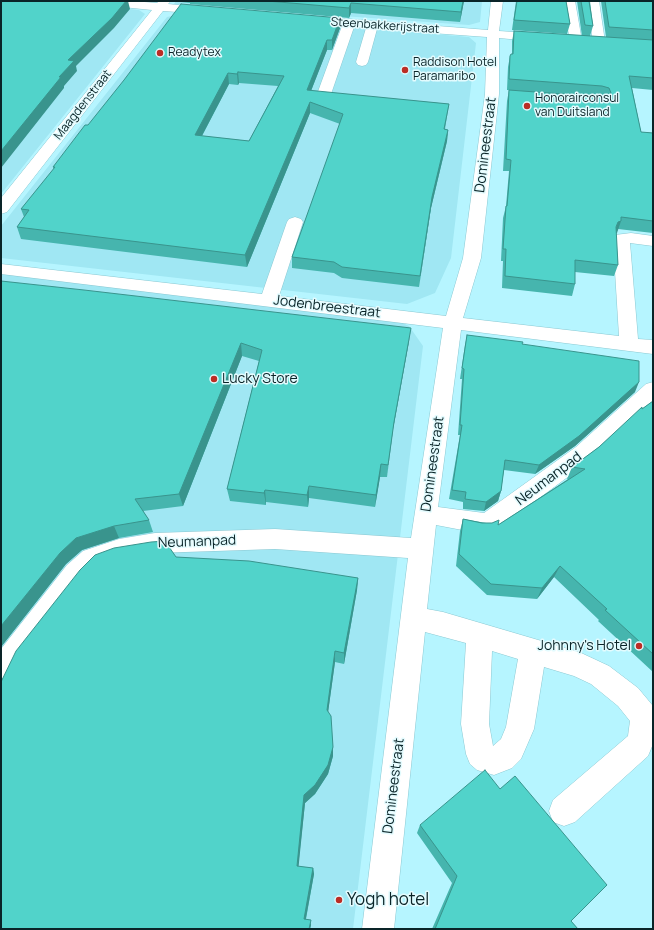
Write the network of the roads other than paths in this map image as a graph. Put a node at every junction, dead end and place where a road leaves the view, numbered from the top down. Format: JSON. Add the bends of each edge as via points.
{"nodes":[{"id":1,"x":93,"y":1,"type":"edge"},
{"id":2,"x":497,"y":1,"type":"edge"},
{"id":3,"x":569,"y":1,"type":"edge"},
{"id":4,"x":593,"y":1,"type":"edge"},
{"id":5,"x":163,"y":4,"type":"edge"},
{"id":6,"x":217,"y":12,"type":"edge"},
{"id":7,"x":302,"y":20,"type":"edge"},
{"id":8,"x":349,"y":24,"type":"junction"},
{"id":9,"x":372,"y":26,"type":"junction"},
{"id":10,"x":493,"y":34,"type":"junction"},
{"id":11,"x":576,"y":41,"type":"junction"},
{"id":12,"x":599,"y":42,"type":"junction"},
{"id":13,"x":615,"y":43,"type":"edge"},
{"id":14,"x":362,"y":62,"type":"dead end"},
{"id":15,"x":323,"y":97,"type":"edge"},
{"id":16,"x":1,"y":209,"type":"edge"},
{"id":17,"x":295,"y":222,"type":"dead end"},
{"id":18,"x":653,"y":241,"type":"edge"},
{"id":19,"x":1,"y":269,"type":"edge"},
{"id":20,"x":269,"y":300,"type":"junction"},
{"id":21,"x":453,"y":322,"type":"junction"},
{"id":22,"x":629,"y":344,"type":"junction"},
{"id":23,"x":653,"y":347,"type":"edge"},
{"id":24,"x":653,"y":389,"type":"edge"},
{"id":25,"x":426,"y":514,"type":"junction"},
{"id":26,"x":421,"y":550,"type":"junction"},
{"id":27,"x":413,"y":618,"type":"junction"},
{"id":28,"x":480,"y":635,"type":"junction"},
{"id":29,"x":532,"y":651,"type":"junction"},
{"id":30,"x":1,"y":666,"type":"edge"},
{"id":31,"x":564,"y":811,"type":"dead end"},
{"id":32,"x":378,"y":929,"type":"edge"}],
"edges":[{"from":1,"to":5,"type":"street"},
{"from":2,"to":10,"type":"street","name":"Domineestraat"},
{"from":3,"to":11,"type":"street"},
{"from":4,"to":12,"type":"street"},
{"from":5,"to":6,"type":"street"},
{"from":5,"to":16,"type":"street","name":"Maagdenstraat"},
{"from":7,"to":8,"type":"street","name":"Steenbakkerijstraat"},
{"from":8,"to":9,"type":"street","name":"Steenbakkerijstraat"},
{"from":8,"to":15,"type":"street"},
{"from":9,"to":10,"type":"street","name":"Steenbakkerijstraat"},
{"from":9,"to":14,"type":"street"},
{"from":10,"to":11,"type":"street","name":"Steenbakkerijstraat"},
{"from":10,"to":21,"type":"street","name":"Domineestraat","via":[[498,95],[472,258]]},
{"from":11,"to":12,"type":"street","name":"Steenbakkerijstraat"},
{"from":12,"to":13,"type":"street","name":"Steenbakkerijstraat"},
{"from":17,"to":20,"type":"street"},
{"from":18,"to":22,"type":"street","via":[[631,238],[621,240]]},
{"from":19,"to":20,"type":"street","name":"Jodenbreestraat"},
{"from":20,"to":21,"type":"street","name":"Jodenbreestraat"},
{"from":21,"to":22,"type":"street","name":"Jodenbreestraat"},
{"from":21,"to":25,"type":"street","name":"Domineestraat"},
{"from":22,"to":23,"type":"street","name":"Jodenbreestraat"},
{"from":24,"to":25,"type":"street","name":"Neumanpad","via":[[584,453],[488,523]]},
{"from":25,"to":26,"type":"street","name":"Domineestraat"},
{"from":26,"to":27,"type":"street","name":"Domineestraat"},
{"from":26,"to":30,"type":"street","name":"Neumanpad","via":[[274,539],[155,543],[119,549],[92,558],[76,573],[8,661]]},
{"from":27,"to":28,"type":"street"},
{"from":27,"to":32,"type":"street","name":"Domineestraat"},
{"from":28,"to":29,"type":"street"},
{"from":28,"to":29,"type":"street","via":[[475,724],[480,754],[487,760],[502,758],[511,749],[520,730]]},
{"from":29,"to":31,"type":"street","via":[[579,665],[600,675],[628,697],[644,717],[643,733],[638,746]]}]}
